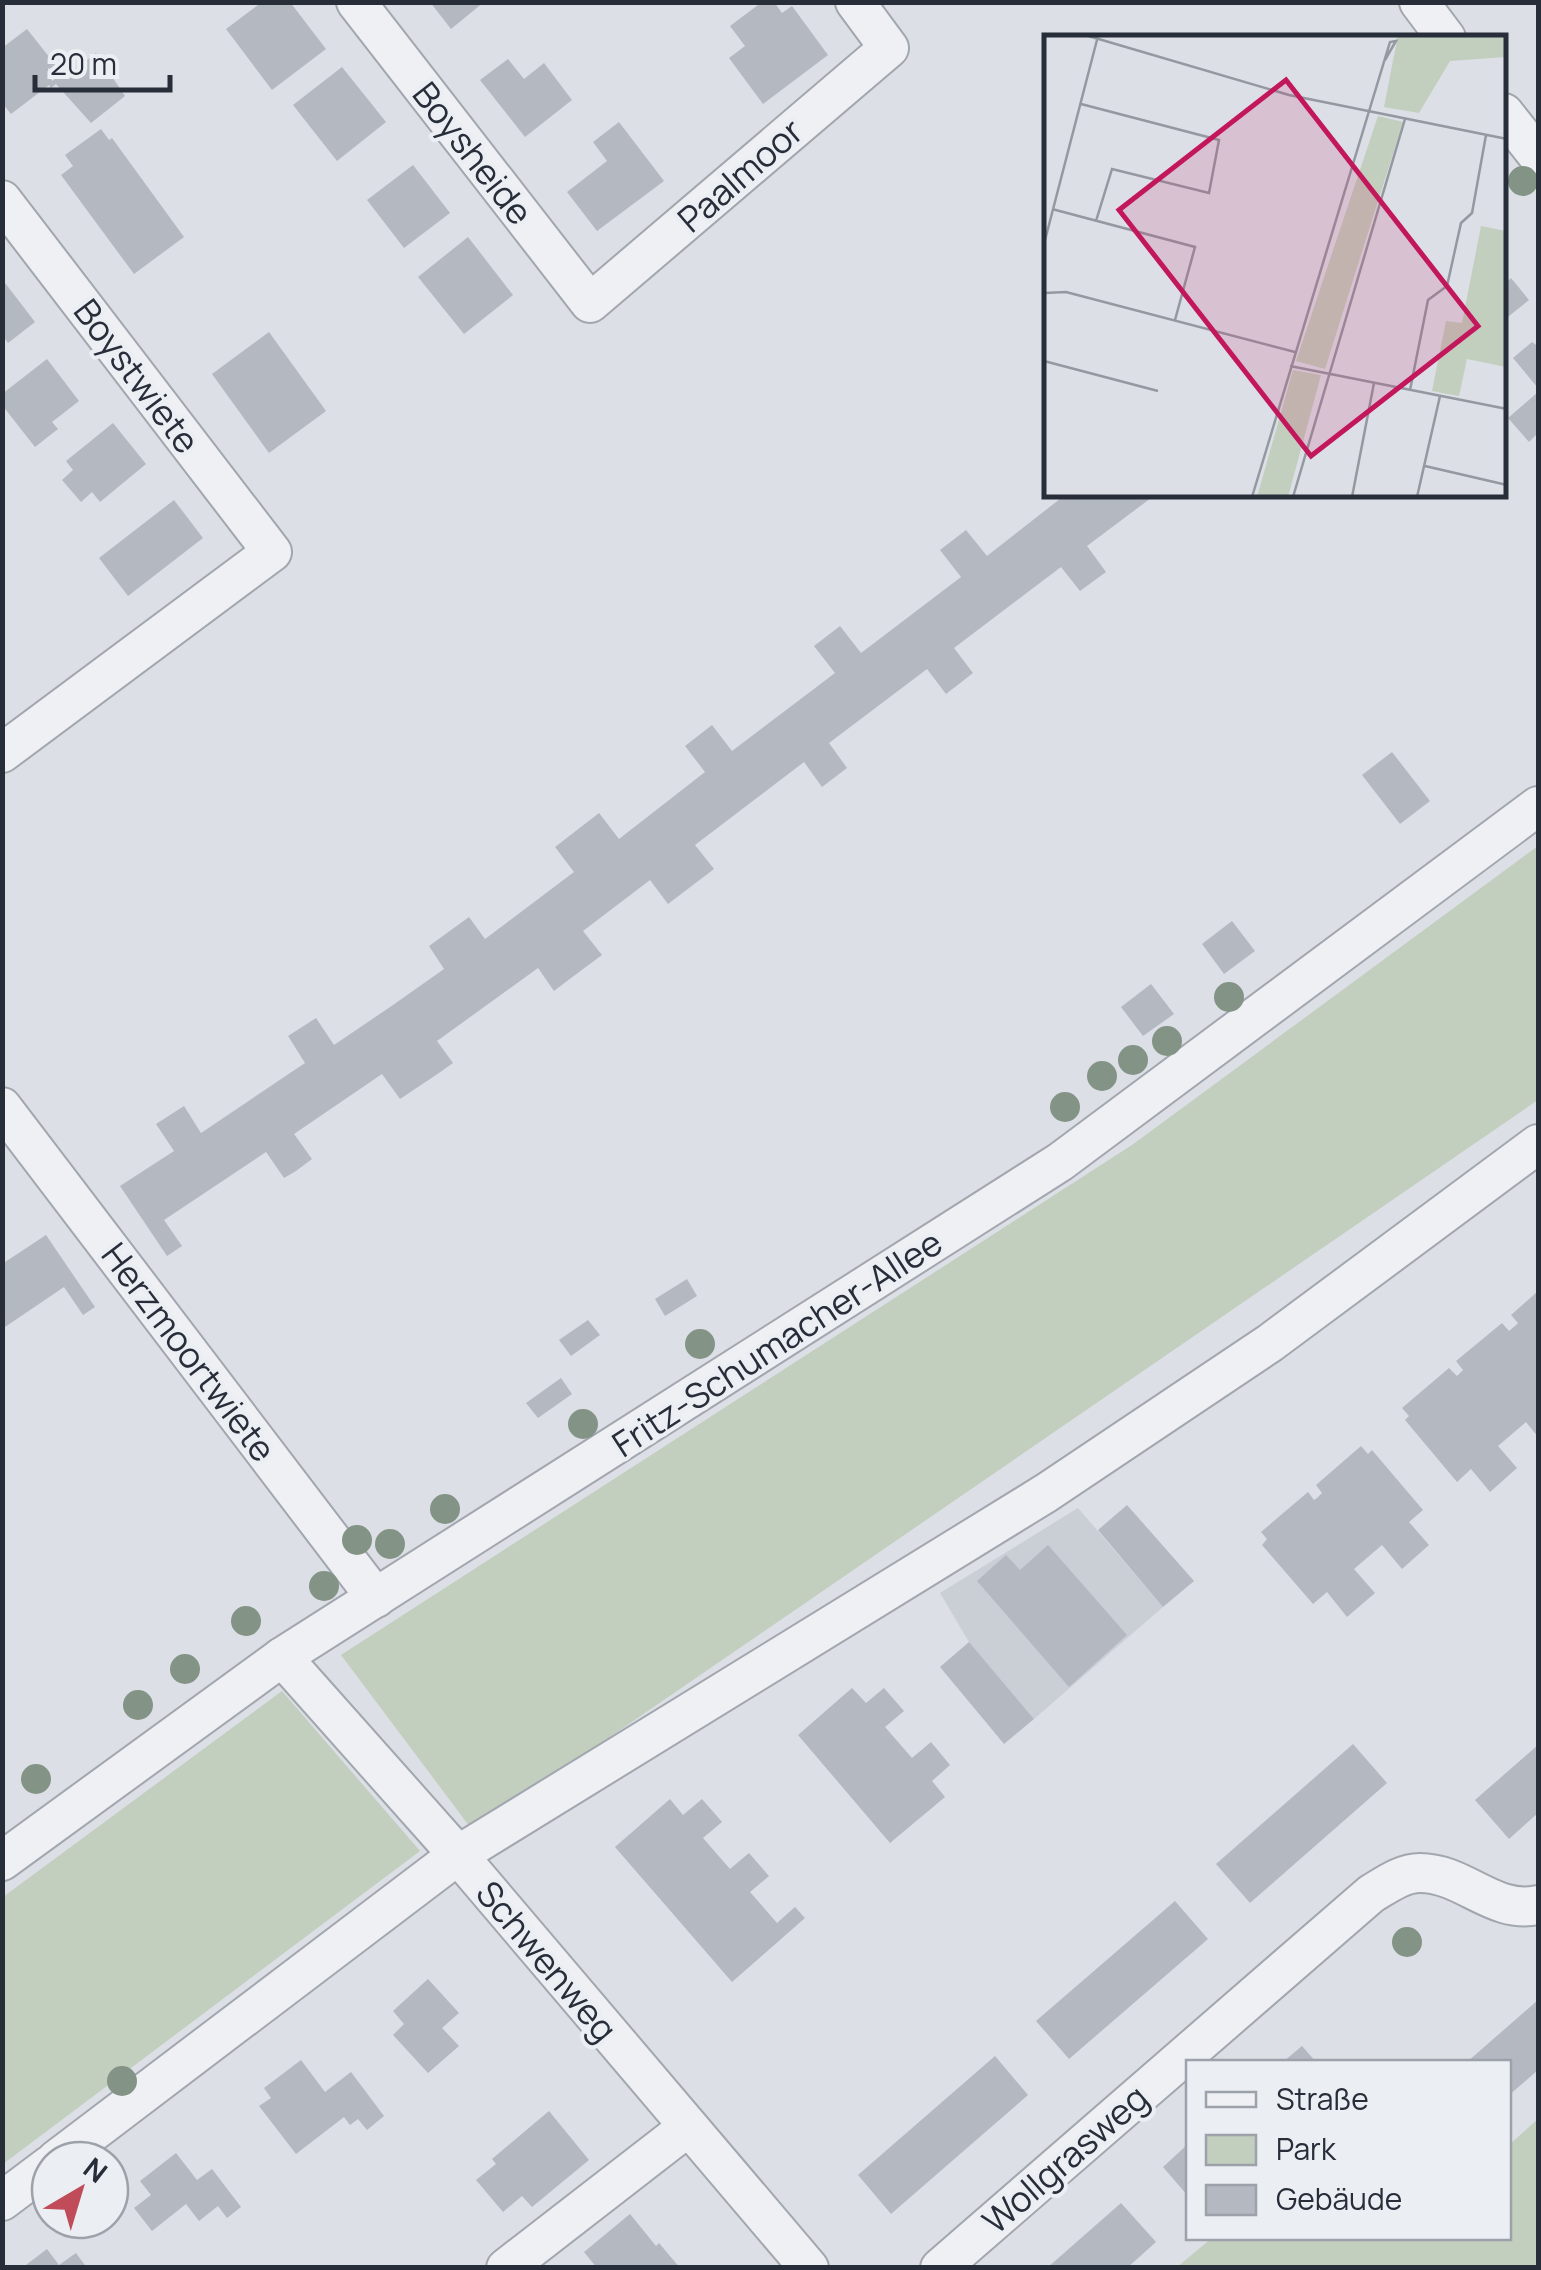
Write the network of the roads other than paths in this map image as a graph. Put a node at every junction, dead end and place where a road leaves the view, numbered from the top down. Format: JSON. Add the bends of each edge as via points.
{"nodes":[{"id":1,"x":356,"y":2,"type":"edge"},
{"id":2,"x":855,"y":2,"type":"edge"},
{"id":3,"x":1420,"y":2,"type":"edge"},
{"id":4,"x":1444,"y":35,"type":"edge"},
{"id":5,"x":1506,"y":116,"type":"edge"},
{"id":6,"x":1538,"y":156,"type":"edge"},
{"id":7,"x":2,"y":200,"type":"edge"},
{"id":8,"x":590,"y":304,"type":"joint"},
{"id":9,"x":2,"y":754,"type":"edge"},
{"id":10,"x":1538,"y":806,"type":"edge"},
{"id":11,"x":2,"y":1106,"type":"edge"},
{"id":12,"x":1538,"y":1144,"type":"edge"},
{"id":13,"x":376,"y":1598,"type":"junction"},
{"id":14,"x":282,"y":1657,"type":"junction"},
{"id":15,"x":458,"y":1856,"type":"junction"},
{"id":16,"x":2,"y":1861,"type":"edge"},
{"id":17,"x":1538,"y":1905,"type":"edge"},
{"id":18,"x":688,"y":2127,"type":"junction"},
{"id":19,"x":82,"y":2140,"type":"edge"},
{"id":20,"x":30,"y":2179,"type":"edge"},
{"id":21,"x":2,"y":2200,"type":"edge"},
{"id":22,"x":506,"y":2268,"type":"edge"},
{"id":23,"x":809,"y":2268,"type":"edge"},
{"id":24,"x":940,"y":2268,"type":"edge"}],
"edges":[{"from":1,"to":8,"type":"street","name":"Boysheide"},
{"from":2,"to":8,"type":"street","name":"Paalmoor","via":[[889,48]]},
{"from":3,"to":4,"type":"street"},
{"from":5,"to":6,"type":"street"},
{"from":7,"to":9,"type":"street","name":"Boystwiete","via":[[272,552]]},
{"from":10,"to":13,"type":"street","name":"Fritz-Schumacher-Allee","via":[[1060,1162]]},
{"from":11,"to":13,"type":"street","name":"Herzmoortwiete"},
{"from":12,"to":15,"type":"street","via":[[1270,1343],[1046,1493]]},
{"from":13,"to":14,"type":"street","name":"Fritz-Schumacher-Allee"},
{"from":14,"to":15,"type":"street","name":"Schwenweg"},
{"from":14,"to":16,"type":"street","name":"Fritz-Schumacher-Allee"},
{"from":15,"to":18,"type":"street","name":"Schwenweg"},
{"from":15,"to":19,"type":"street"},
{"from":17,"to":24,"type":"street","name":"Wollgrasweg","via":[[1504,1905],[1463,1884],[1418,1873],[1370,1894]]},
{"from":18,"to":22,"type":"street"},
{"from":18,"to":23,"type":"street","name":"Schwenweg"},
{"from":20,"to":21,"type":"street"}]}
